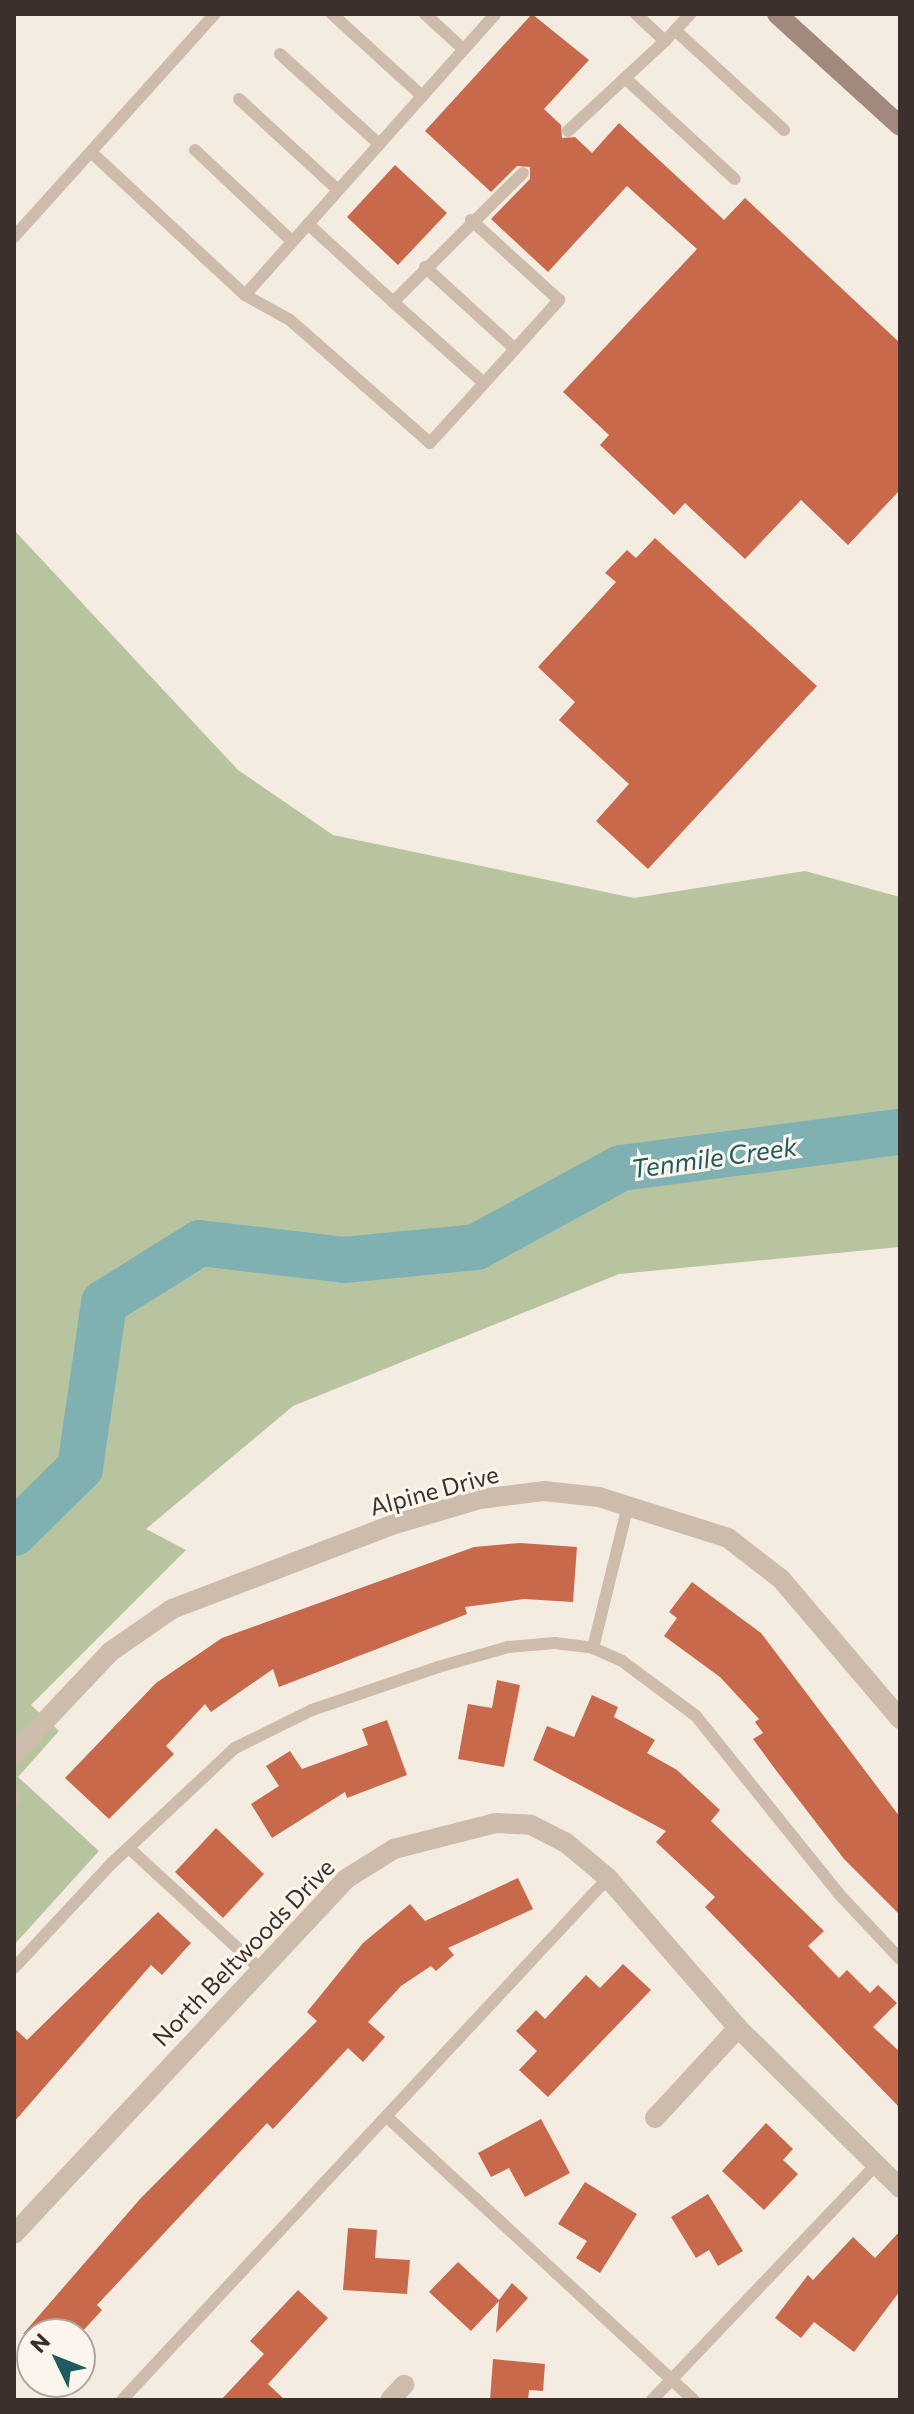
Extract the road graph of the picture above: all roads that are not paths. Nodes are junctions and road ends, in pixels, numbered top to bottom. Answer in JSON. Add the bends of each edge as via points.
{"nodes":[{"id":1,"x":215,"y":14,"type":"edge"},
{"id":2,"x":332,"y":14,"type":"edge"},
{"id":3,"x":425,"y":14,"type":"edge"},
{"id":4,"x":495,"y":14,"type":"edge"},
{"id":5,"x":636,"y":14,"type":"edge"},
{"id":6,"x":690,"y":14,"type":"edge"},
{"id":7,"x":777,"y":14,"type":"edge"},
{"id":8,"x":675,"y":30,"type":"junction"},
{"id":9,"x":665,"y":41,"type":"junction"},
{"id":10,"x":463,"y":49,"type":"junction"},
{"id":11,"x":280,"y":54,"type":"dead end"},
{"id":12,"x":625,"y":78,"type":"junction"},
{"id":13,"x":422,"y":96,"type":"junction"},
{"id":14,"x":239,"y":99,"type":"dead end"},
{"id":15,"x":900,"y":126,"type":"edge"},
{"id":16,"x":784,"y":130,"type":"dead end"},
{"id":17,"x":568,"y":131,"type":"dead end"},
{"id":18,"x":379,"y":144,"type":"junction"},
{"id":19,"x":195,"y":150,"type":"dead end"},
{"id":20,"x":91,"y":152,"type":"junction"},
{"id":21,"x":523,"y":173,"type":"dead end"},
{"id":22,"x":735,"y":179,"type":"dead end"},
{"id":23,"x":338,"y":190,"type":"junction"},
{"id":24,"x":471,"y":220,"type":"junction"},
{"id":25,"x":308,"y":224,"type":"junction"},
{"id":26,"x":14,"y":237,"type":"edge"},
{"id":27,"x":292,"y":241,"type":"junction"},
{"id":28,"x":425,"y":267,"type":"junction"},
{"id":29,"x":245,"y":295,"type":"junction"},
{"id":30,"x":393,"y":302,"type":"junction"},
{"id":31,"x":515,"y":349,"type":"junction"},
{"id":32,"x":484,"y":383,"type":"junction"},
{"id":33,"x":628,"y":1506,"type":"junction"},
{"id":34,"x":593,"y":1648,"type":"junction"},
{"id":35,"x":900,"y":1719,"type":"edge"},
{"id":36,"x":14,"y":1754,"type":"edge"},
{"id":37,"x":129,"y":1848,"type":"junction"},
{"id":38,"x":608,"y":1878,"type":"junction"},
{"id":39,"x":900,"y":1959,"type":"edge"},
{"id":40,"x":14,"y":1968,"type":"edge"},
{"id":41,"x":259,"y":1968,"type":"junction"},
{"id":42,"x":738,"y":2028,"type":"junction"},
{"id":43,"x":387,"y":2117,"type":"junction"},
{"id":44,"x":655,"y":2118,"type":"dead end"},
{"id":45,"x":875,"y":2166,"type":"junction"},
{"id":46,"x":900,"y":2188,"type":"edge"},
{"id":47,"x":14,"y":2234,"type":"edge"},
{"id":48,"x":671,"y":2379,"type":"junction"},
{"id":49,"x":122,"y":2400,"type":"edge"},
{"id":50,"x":652,"y":2400,"type":"edge"},
{"id":51,"x":694,"y":2400,"type":"edge"}],
"edges":[{"from":1,"to":20,"type":"lane"},
{"from":2,"to":13,"type":"lane"},
{"from":3,"to":10,"type":"lane"},
{"from":4,"to":10,"type":"lane"},
{"from":5,"to":9,"type":"lane"},
{"from":6,"to":8,"type":"lane"},
{"from":7,"to":15,"type":"main road"},
{"from":8,"to":9,"type":"lane"},
{"from":8,"to":16,"type":"lane"},
{"from":9,"to":12,"type":"lane"},
{"from":10,"to":13,"type":"lane"},
{"from":11,"to":18,"type":"lane"},
{"from":12,"to":17,"type":"lane"},
{"from":12,"to":22,"type":"lane"},
{"from":13,"to":18,"type":"lane"},
{"from":14,"to":23,"type":"lane"},
{"from":18,"to":23,"type":"lane"},
{"from":19,"to":27,"type":"lane"},
{"from":20,"to":26,"type":"lane"},
{"from":20,"to":29,"type":"lane"},
{"from":21,"to":24,"type":"lane"},
{"from":23,"to":25,"type":"lane"},
{"from":24,"to":28,"type":"lane"},
{"from":24,"to":31,"type":"lane","via":[[559,300]]},
{"from":25,"to":27,"type":"lane"},
{"from":25,"to":30,"type":"lane"},
{"from":27,"to":29,"type":"lane"},
{"from":28,"to":30,"type":"lane"},
{"from":28,"to":31,"type":"lane"},
{"from":29,"to":32,"type":"lane","via":[[290,320],[430,443]]},
{"from":30,"to":32,"type":"lane"},
{"from":31,"to":32,"type":"lane"},
{"from":33,"to":34,"type":"lane"},
{"from":33,"to":35,"type":"street","name":"Alpine Drive","via":[[728,1538],[781,1579]]},
{"from":33,"to":36,"type":"street","name":"Alpine Drive","via":[[544,1491],[480,1499],[248,1576],[172,1609],[110,1652]]},
{"from":34,"to":37,"type":"lane","via":[[508,1647],[269,1728],[235,1748]]},
{"from":34,"to":39,"type":"lane","via":[[622,1661],[696,1716],[839,1894]]},
{"from":37,"to":40,"type":"lane"},
{"from":37,"to":41,"type":"lane"},
{"from":38,"to":41,"type":"street","name":"North Beltwoods Drive","via":[[565,1842],[531,1825],[496,1823],[443,1833],[394,1849],[346,1879]]},
{"from":38,"to":42,"type":"street","name":"North Beltwoods Drive"},
{"from":38,"to":43,"type":"lane"},
{"from":41,"to":47,"type":"street","name":"North Beltwoods Drive"},
{"from":42,"to":44,"type":"street"},
{"from":42,"to":45,"type":"street","name":"North Beltwoods Drive"},
{"from":43,"to":48,"type":"lane"},
{"from":43,"to":49,"type":"lane"},
{"from":45,"to":46,"type":"street","name":"North Beltwoods Drive"},
{"from":45,"to":48,"type":"lane"},
{"from":48,"to":50,"type":"lane"},
{"from":48,"to":51,"type":"lane"}]}
